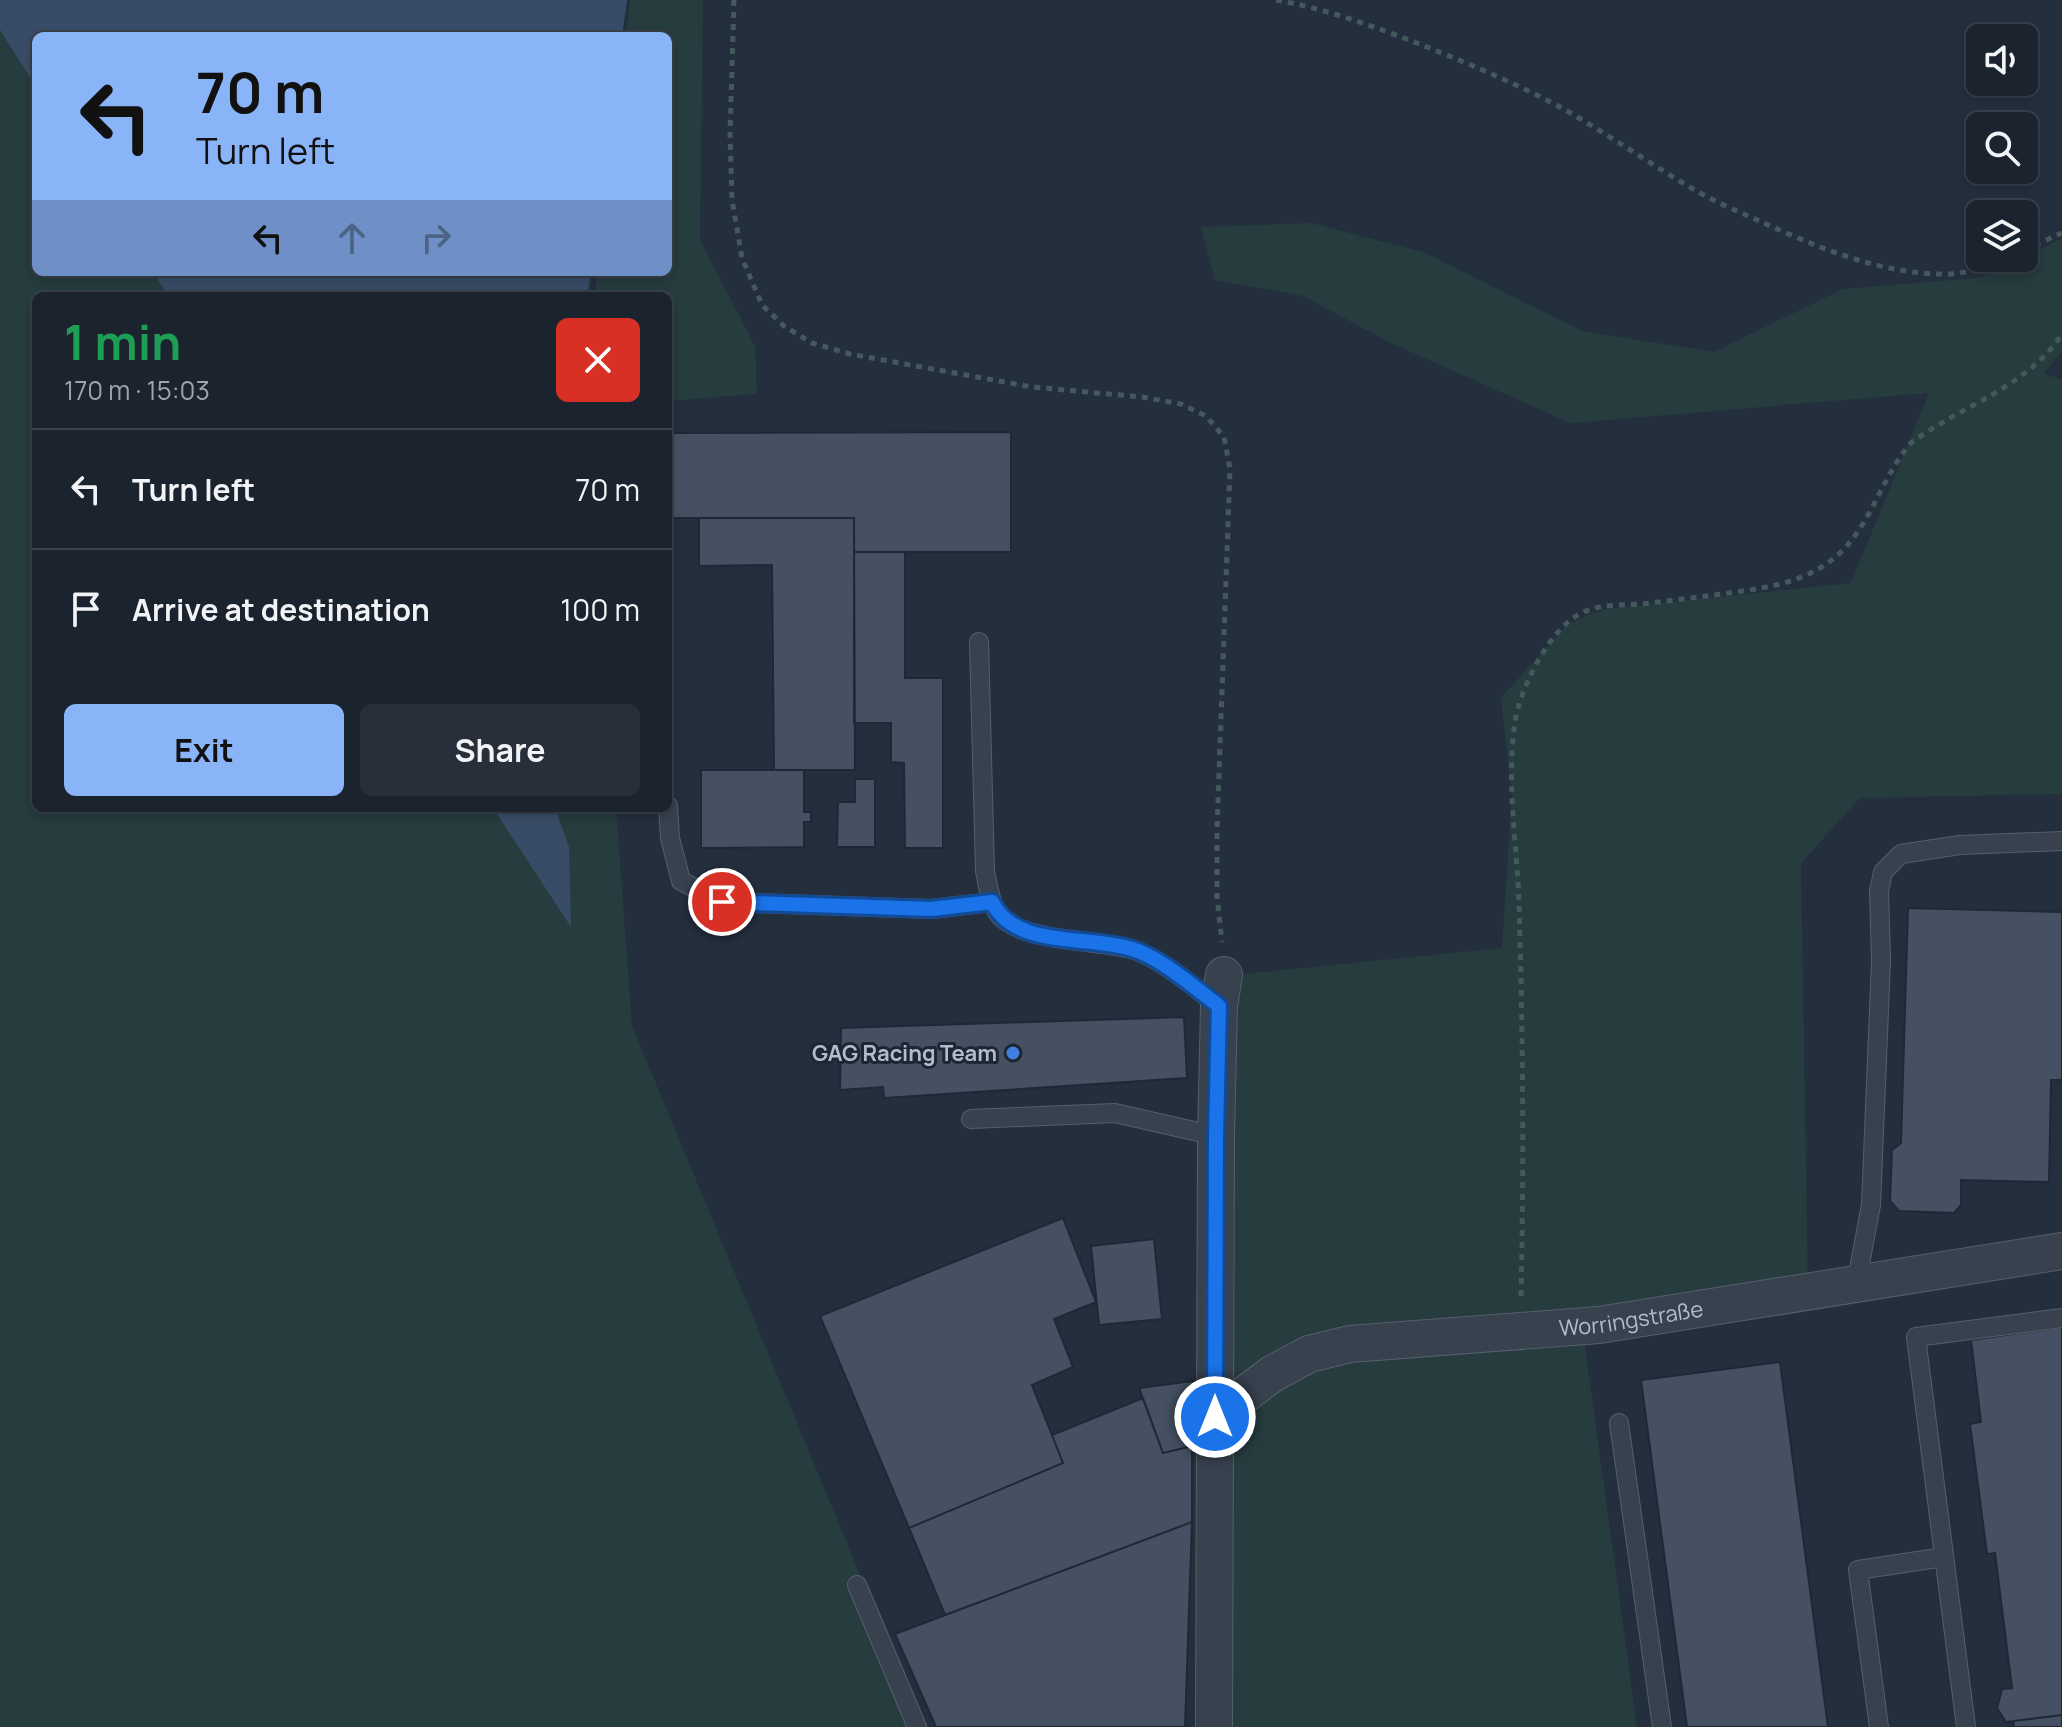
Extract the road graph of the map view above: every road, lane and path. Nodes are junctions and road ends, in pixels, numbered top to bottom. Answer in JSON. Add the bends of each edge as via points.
{"nodes":[{"id":1,"x":734,"y":0,"type":"edge"},
{"id":2,"x":1276,"y":0,"type":"edge"},
{"id":3,"x":2062,"y":233,"type":"edge"},
{"id":4,"x":2038,"y":244,"type":"edge"},
{"id":5,"x":1966,"y":272,"type":"edge"},
{"id":6,"x":2062,"y":334,"type":"edge"},
{"id":7,"x":979,"y":642,"type":"dead end"},
{"id":8,"x":668,"y":812,"type":"edge"},
{"id":9,"x":2062,"y":841,"type":"edge"},
{"id":10,"x":992,"y":902,"type":"junction"},
{"id":11,"x":1222,"y":990,"type":"junction"},
{"id":12,"x":971,"y":1119,"type":"dead end"},
{"id":13,"x":1216,"y":1136,"type":"junction"},
{"id":14,"x":2062,"y":1251,"type":"edge"},
{"id":15,"x":1856,"y":1285,"type":"junction"},
{"id":16,"x":2062,"y":1318,"type":"edge"},
{"id":17,"x":1520,"y":1331,"type":"junction"},
{"id":18,"x":1215,"y":1417,"type":"junction"},
{"id":19,"x":1619,"y":1423,"type":"dead end"},
{"id":20,"x":1944,"y":1557,"type":"junction"},
{"id":21,"x":857,"y":1585,"type":"dead end"},
{"id":22,"x":917,"y":1727,"type":"edge"},
{"id":23,"x":1214,"y":1727,"type":"edge"},
{"id":24,"x":1662,"y":1727,"type":"edge"},
{"id":25,"x":1879,"y":1727,"type":"edge"},
{"id":26,"x":1966,"y":1727,"type":"edge"}],
"edges":[{"from":1,"to":11,"type":"path","via":[[732,200],[742,258],[762,305],[784,326],[812,343],[850,354],[1032,387],[1181,404],[1206,416],[1224,437],[1230,469],[1217,830]]},
{"from":2,"to":5,"type":"path","via":[[1337,14],[1479,68],[1560,108],[1701,194],[1778,230],[1877,265],[1949,275]]},
{"from":3,"to":4,"type":"path"},
{"from":6,"to":17,"type":"path","via":[[2011,383],[1911,443],[1860,528],[1818,570],[1755,589],[1580,613],[1549,645],[1528,681],[1515,720],[1512,789],[1524,1172]]},
{"from":7,"to":10,"type":"lane","via":[[985,871]]},
{"from":8,"to":10,"type":"lane","via":[[681,881],[722,902],[931,909]]},
{"from":9,"to":15,"type":"lane","via":[[1960,845],[1901,854],[1883,872],[1871,1205]]},
{"from":10,"to":11,"type":"lane","via":[[998,915],[1014,927],[1133,949]]},
{"from":11,"to":13,"type":"street"},
{"from":12,"to":13,"type":"lane","via":[[1115,1113]]},
{"from":13,"to":18,"type":"street"},
{"from":14,"to":15,"type":"street","name":"Worringstraße"},
{"from":15,"to":17,"type":"street","name":"Worringstraße","via":[[1599,1325]]},
{"from":16,"to":20,"type":"lane","via":[[1916,1337]]},
{"from":17,"to":18,"type":"street","name":"Worringstraße","via":[[1350,1344],[1309,1354]]},
{"from":18,"to":23,"type":"street"},
{"from":19,"to":24,"type":"lane"},
{"from":20,"to":25,"type":"lane","via":[[1858,1570]]},
{"from":20,"to":26,"type":"lane"},
{"from":21,"to":22,"type":"lane"}]}
